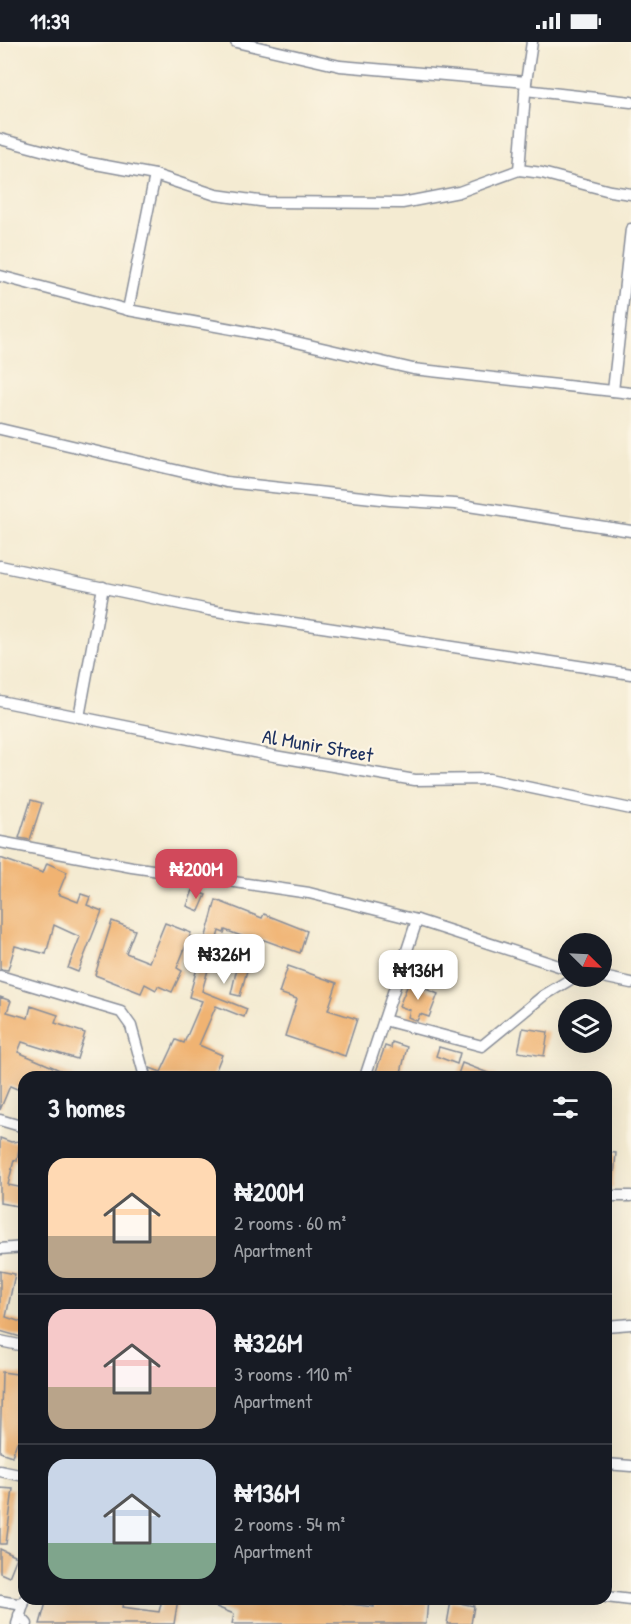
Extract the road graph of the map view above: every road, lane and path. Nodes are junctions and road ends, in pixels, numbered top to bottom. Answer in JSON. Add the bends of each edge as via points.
{"nodes":[{"id":1,"x":236,"y":42,"type":"edge"},
{"id":2,"x":532,"y":42,"type":"edge"},
{"id":3,"x":525,"y":86,"type":"junction"},
{"id":4,"x":631,"y":102,"type":"edge"},
{"id":5,"x":0,"y":139,"type":"edge"},
{"id":6,"x":519,"y":170,"type":"junction"},
{"id":7,"x":155,"y":176,"type":"junction"},
{"id":8,"x":631,"y":194,"type":"edge"},
{"id":9,"x":631,"y":229,"type":"edge"},
{"id":10,"x":0,"y":276,"type":"edge"},
{"id":11,"x":128,"y":310,"type":"junction"},
{"id":12,"x":614,"y":391,"type":"junction"},
{"id":13,"x":631,"y":393,"type":"edge"},
{"id":14,"x":0,"y":429,"type":"edge"},
{"id":15,"x":631,"y":531,"type":"edge"},
{"id":16,"x":0,"y":566,"type":"edge"},
{"id":17,"x":103,"y":587,"type":"junction"},
{"id":18,"x":631,"y":674,"type":"edge"},
{"id":19,"x":0,"y":701,"type":"edge"},
{"id":20,"x":79,"y":717,"type":"junction"},
{"id":21,"x":631,"y":809,"type":"edge"},
{"id":22,"x":0,"y":842,"type":"edge"},
{"id":23,"x":417,"y":920,"type":"junction"},
{"id":24,"x":558,"y":966,"type":"edge"},
{"id":25,"x":0,"y":976,"type":"edge"},
{"id":26,"x":612,"y":979,"type":"edge"},
{"id":27,"x":631,"y":983,"type":"edge"},
{"id":28,"x":558,"y":987,"type":"edge"},
{"id":29,"x":384,"y":1020,"type":"junction"},
{"id":30,"x":143,"y":1071,"type":"edge"},
{"id":31,"x":367,"y":1071,"type":"edge"},
{"id":32,"x":0,"y":1120,"type":"edge"},
{"id":33,"x":18,"y":1125,"type":"edge"},
{"id":34,"x":612,"y":1196,"type":"edge"},
{"id":35,"x":631,"y":1196,"type":"edge"},
{"id":36,"x":18,"y":1248,"type":"edge"},
{"id":37,"x":0,"y":1249,"type":"edge"},
{"id":38,"x":631,"y":1324,"type":"edge"},
{"id":39,"x":612,"y":1326,"type":"edge"},
{"id":40,"x":0,"y":1341,"type":"edge"},
{"id":41,"x":18,"y":1345,"type":"edge"},
{"id":42,"x":612,"y":1464,"type":"edge"},
{"id":43,"x":631,"y":1466,"type":"edge"},
{"id":44,"x":0,"y":1472,"type":"edge"},
{"id":45,"x":18,"y":1475,"type":"edge"},
{"id":46,"x":612,"y":1598,"type":"edge"},
{"id":47,"x":631,"y":1600,"type":"edge"},
{"id":48,"x":0,"y":1601,"type":"edge"},
{"id":49,"x":21,"y":1611,"type":"edge"},
{"id":50,"x":27,"y":1624,"type":"edge"}],
"edges":[{"from":1,"to":3,"type":"street","via":[[340,66]]},
{"from":2,"to":3,"type":"street"},
{"from":3,"to":4,"type":"street"},
{"from":3,"to":6,"type":"street"},
{"from":5,"to":7,"type":"street"},
{"from":6,"to":7,"type":"street","via":[[459,192],[402,203],[267,202],[216,195]]},
{"from":6,"to":8,"type":"street"},
{"from":7,"to":11,"type":"street"},
{"from":9,"to":12,"type":"street"},
{"from":10,"to":11,"type":"street"},
{"from":11,"to":12,"type":"street","via":[[270,336],[413,369]]},
{"from":12,"to":13,"type":"street"},
{"from":14,"to":15,"type":"street","via":[[225,482],[455,504]]},
{"from":16,"to":17,"type":"street"},
{"from":17,"to":18,"type":"street","via":[[209,610]]},
{"from":17,"to":20,"type":"street"},
{"from":19,"to":20,"type":"street","name":"Al Munir Street"},
{"from":20,"to":21,"type":"street","name":"Al Munir Street","via":[[415,780],[489,779]]},
{"from":22,"to":23,"type":"street","via":[[132,867],[309,893]]},
{"from":23,"to":24,"type":"street"},
{"from":23,"to":29,"type":"street"},
{"from":25,"to":30,"type":"street","via":[[121,1012],[131,1026]]},
{"from":26,"to":27,"type":"street"},
{"from":28,"to":29,"type":"street","via":[[482,1046]]},
{"from":29,"to":31,"type":"street"},
{"from":32,"to":33,"type":"street"},
{"from":34,"to":35,"type":"street"},
{"from":36,"to":37,"type":"street"},
{"from":38,"to":39,"type":"street"},
{"from":40,"to":41,"type":"street"},
{"from":42,"to":43,"type":"street"},
{"from":44,"to":45,"type":"street"},
{"from":46,"to":47,"type":"street"},
{"from":48,"to":49,"type":"street"},
{"from":49,"to":50,"type":"street"}]}
